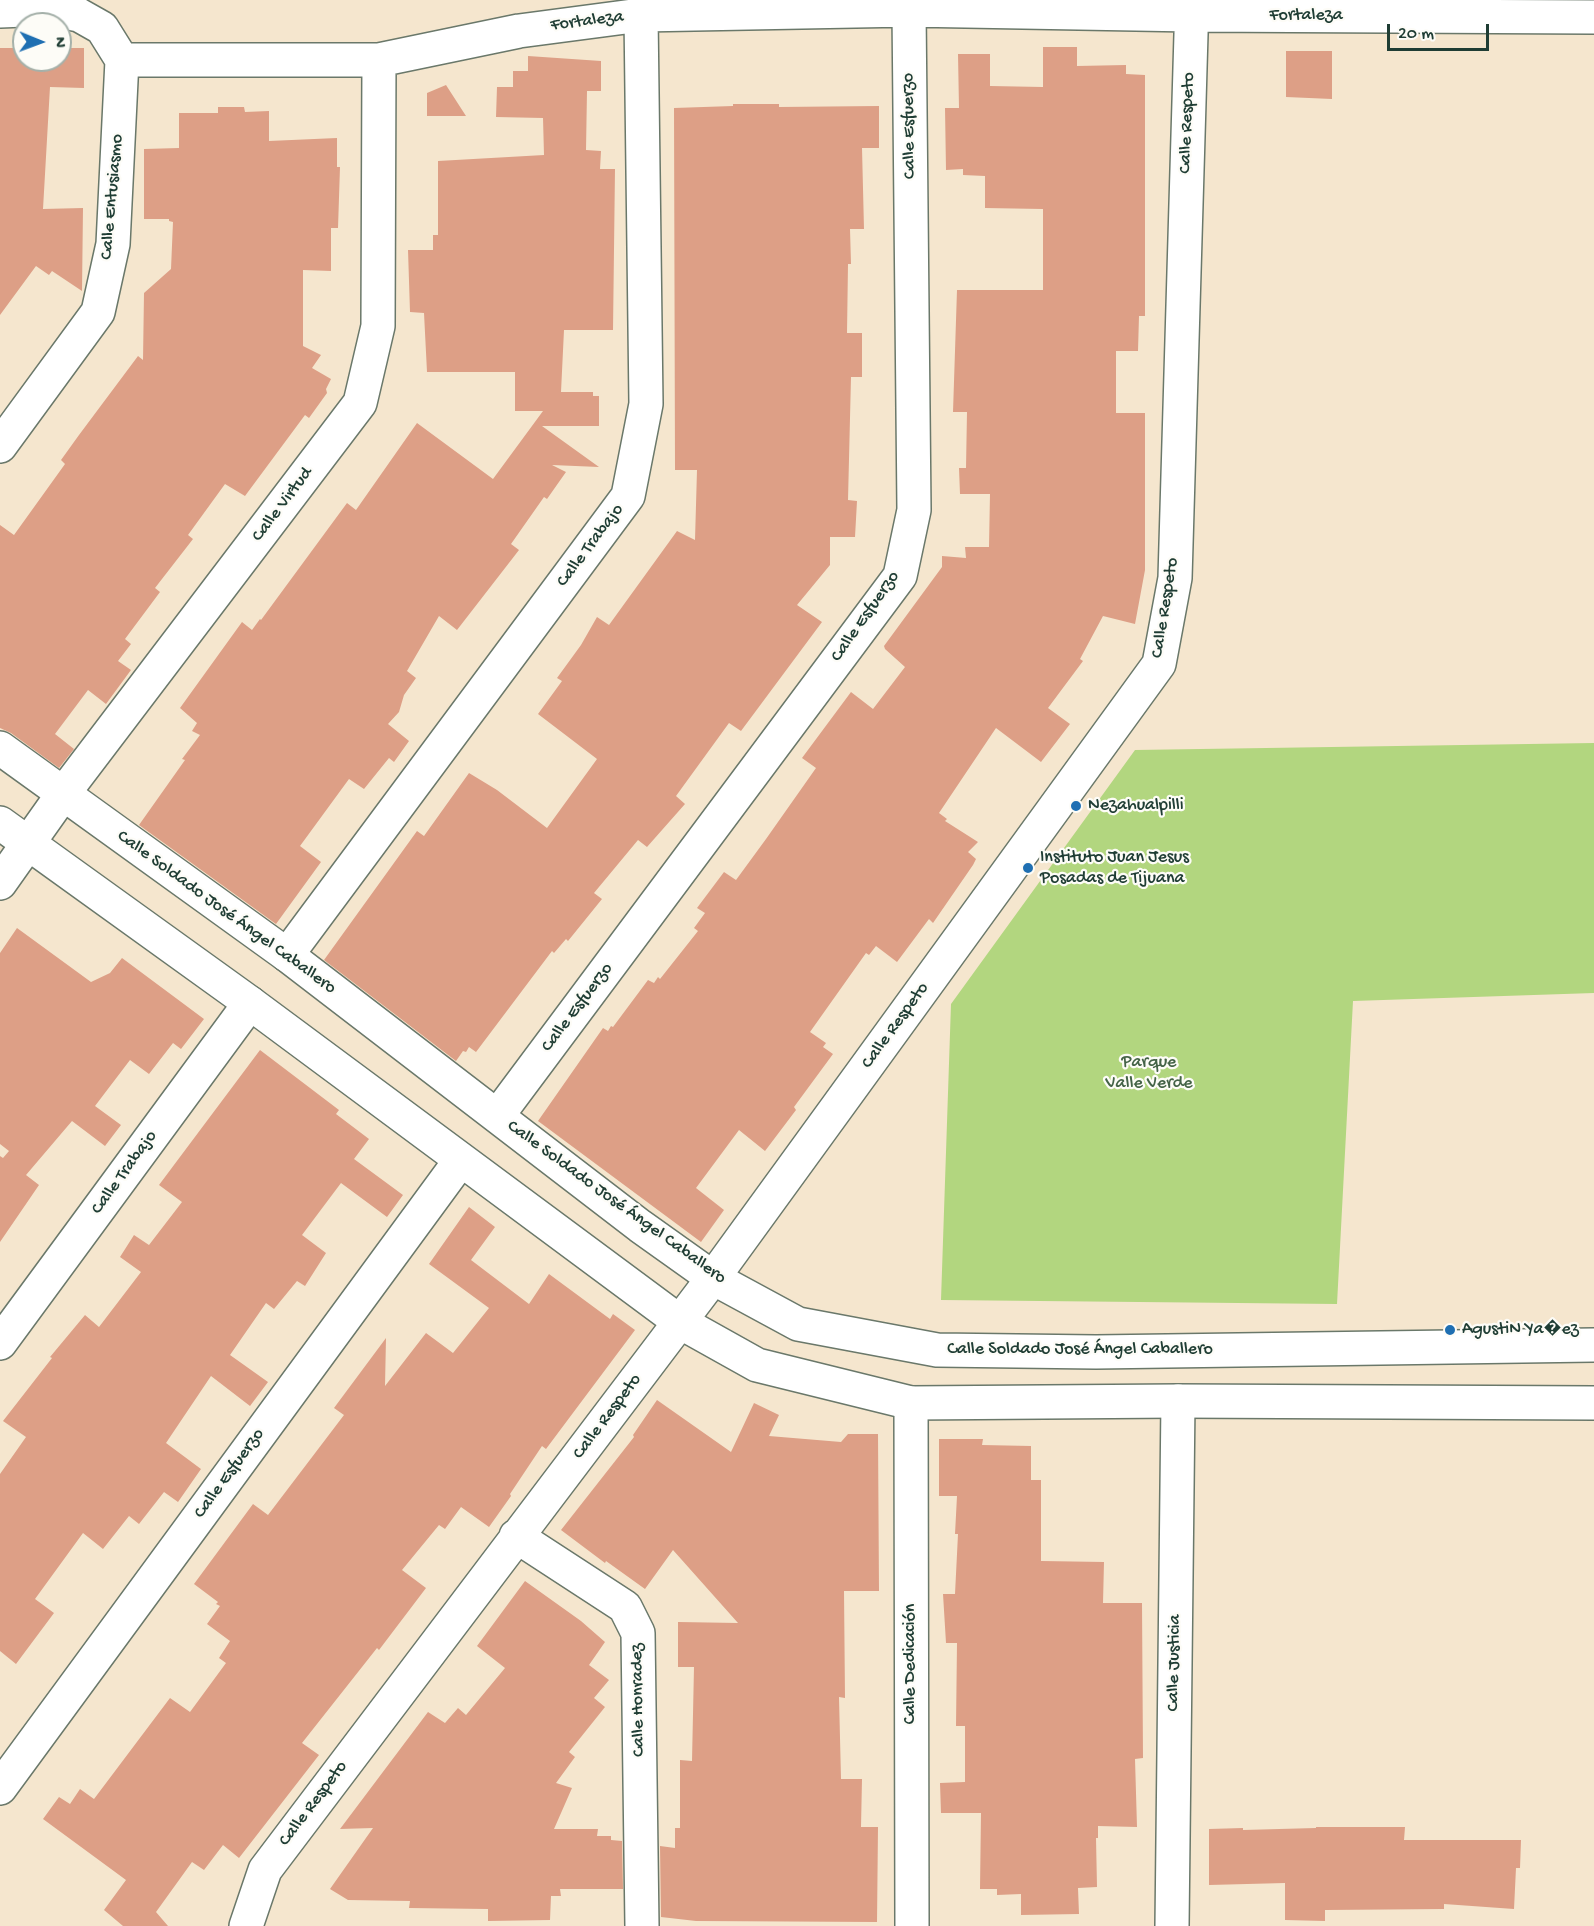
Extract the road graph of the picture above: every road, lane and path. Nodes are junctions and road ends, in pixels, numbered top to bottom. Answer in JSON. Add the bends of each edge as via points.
{"nodes":[{"id":1,"x":1192,"y":8,"type":"edge"},
{"id":2,"x":909,"y":10,"type":"junction"},
{"id":3,"x":0,"y":11,"type":"edge"},
{"id":4,"x":641,"y":15,"type":"junction"},
{"id":5,"x":1594,"y":17,"type":"edge"},
{"id":6,"x":122,"y":60,"type":"junction"},
{"id":7,"x":379,"y":60,"type":"junction"},
{"id":8,"x":0,"y":446,"type":"edge"},
{"id":9,"x":0,"y":748,"type":"edge"},
{"id":10,"x":63,"y":795,"type":"junction"},
{"id":11,"x":0,"y":823,"type":"edge"},
{"id":12,"x":28,"y":845,"type":"junction"},
{"id":13,"x":0,"y":884,"type":"edge"},
{"id":14,"x":287,"y":955,"type":"junction"},
{"id":15,"x":250,"y":1003,"type":"junction"},
{"id":16,"x":498,"y":1115,"type":"junction"},
{"id":17,"x":460,"y":1161,"type":"junction"},
{"id":18,"x":713,"y":1278,"type":"junction"},
{"id":19,"x":680,"y":1322,"type":"junction"},
{"id":20,"x":0,"y":1343,"type":"edge"},
{"id":21,"x":1594,"y":1345,"type":"edge"},
{"id":22,"x":1178,"y":1401,"type":"junction"},
{"id":23,"x":911,"y":1403,"type":"junction"},
{"id":24,"x":1594,"y":1403,"type":"edge"},
{"id":25,"x":516,"y":1536,"type":"junction"},
{"id":26,"x":0,"y":1788,"type":"edge"},
{"id":27,"x":246,"y":1926,"type":"edge"},
{"id":28,"x":642,"y":1926,"type":"edge"},
{"id":29,"x":912,"y":1926,"type":"edge"},
{"id":30,"x":1172,"y":1926,"type":"edge"}],
"edges":[{"from":1,"to":2,"type":"street","name":"Fortaleza"},
{"from":1,"to":5,"type":"street","name":"Fortaleza"},
{"from":1,"to":18,"type":"street","name":"Calle Respeto","via":[[1174,578],[1160,664]]},
{"from":2,"to":4,"type":"street","name":"Fortaleza"},
{"from":2,"to":16,"type":"street","name":"Calle Esfuerzo","via":[[914,510],[900,576]]},
{"from":3,"to":6,"type":"street","via":[[49,9],[79,15],[102,28]]},
{"from":4,"to":7,"type":"street","name":"Fortaleza","via":[[519,30]]},
{"from":4,"to":14,"type":"street","name":"Calle Trabajo","via":[[646,404],[628,496]]},
{"from":6,"to":7,"type":"street","name":"Fortaleza"},
{"from":6,"to":8,"type":"street","name":"Calle Entusiasmo","via":[[113,244],[98,312]]},
{"from":7,"to":10,"type":"street","name":"Calle Virtud","via":[[378,326],[360,403]]},
{"from":9,"to":10,"type":"street","name":"Calle Soldado José Ángel Caballero"},
{"from":10,"to":12,"type":"street","name":"Calle Virtud"},
{"from":10,"to":14,"type":"street","name":"Calle Soldado José Ángel Caballero"},
{"from":11,"to":12,"type":"street"},
{"from":12,"to":13,"type":"street","name":"Calle Virtud"},
{"from":12,"to":15,"type":"street"},
{"from":14,"to":16,"type":"street","name":"Calle Soldado José Ángel Caballero"},
{"from":15,"to":17,"type":"street"},
{"from":15,"to":20,"type":"street","name":"Calle Trabajo"},
{"from":16,"to":18,"type":"street","name":"Calle Soldado José Ángel Caballero"},
{"from":17,"to":19,"type":"street"},
{"from":17,"to":26,"type":"street","name":"Calle Esfuerzo"},
{"from":18,"to":19,"type":"street","name":"Calle Respeto"},
{"from":18,"to":21,"type":"street","name":"Calle Soldado José Ángel Caballero","via":[[798,1324],[937,1350],[1096,1352]]},
{"from":19,"to":23,"type":"street","via":[[757,1365]]},
{"from":19,"to":25,"type":"street","name":"Calle Respeto"},
{"from":22,"to":23,"type":"street"},
{"from":22,"to":24,"type":"street"},
{"from":22,"to":30,"type":"street","name":"Calle Justicia"},
{"from":23,"to":29,"type":"street","name":"Calle Dedicación"},
{"from":25,"to":27,"type":"street","name":"Calle Respeto","via":[[265,1870]]},
{"from":25,"to":28,"type":"street","name":"Calle Honradez","via":[[625,1607],[638,1633]]}]}
